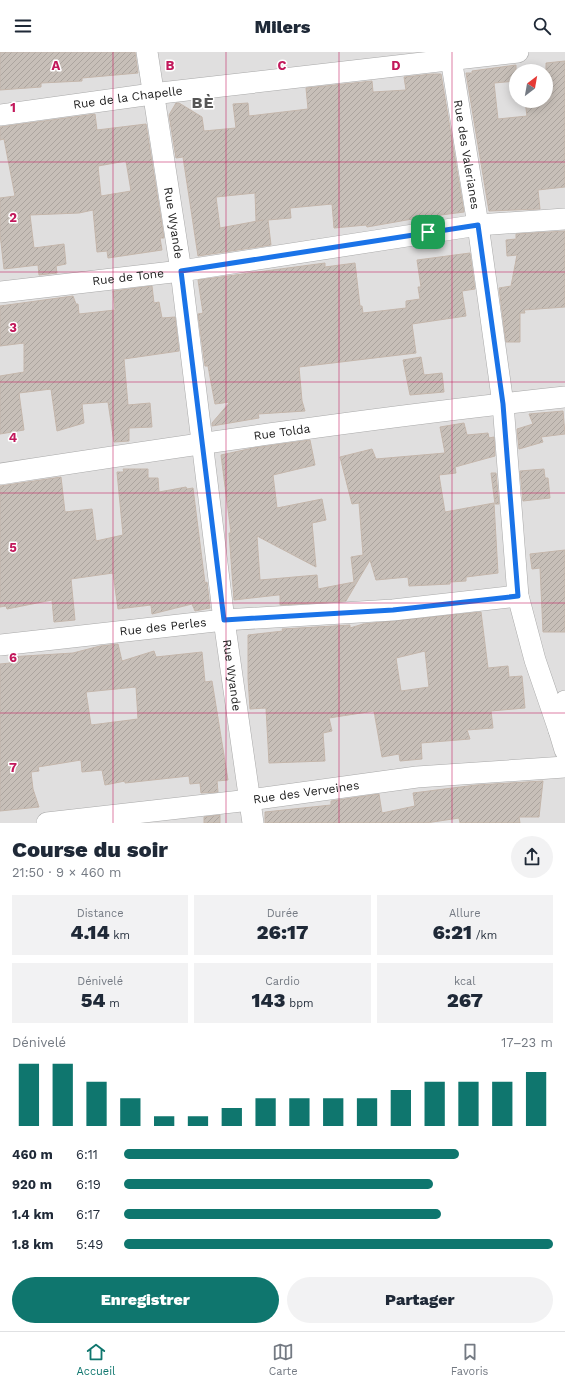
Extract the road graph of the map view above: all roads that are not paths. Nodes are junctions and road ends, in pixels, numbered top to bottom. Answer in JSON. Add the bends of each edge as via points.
{"nodes":[{"id":1,"x":147,"y":52,"type":"edge"},
{"id":2,"x":518,"y":52,"type":"edge"},
{"id":3,"x":450,"y":56,"type":"edge"},
{"id":4,"x":152,"y":94,"type":"junction"},
{"id":5,"x":0,"y":115,"type":"edge"},
{"id":6,"x":565,"y":218,"type":"edge"},
{"id":7,"x":478,"y":225,"type":"junction"},
{"id":8,"x":181,"y":271,"type":"junction"},
{"id":9,"x":0,"y":292,"type":"edge"},
{"id":10,"x":565,"y":398,"type":"edge"},
{"id":11,"x":503,"y":404,"type":"junction"},
{"id":12,"x":201,"y":443,"type":"junction"},
{"id":13,"x":0,"y":474,"type":"edge"},
{"id":14,"x":518,"y":596,"type":"junction"},
{"id":15,"x":224,"y":620,"type":"junction"},
{"id":16,"x":0,"y":645,"type":"edge"},
{"id":17,"x":565,"y":701,"type":"edge"},
{"id":18,"x":559,"y":730,"type":"junction"},
{"id":19,"x":565,"y":750,"type":"edge"},
{"id":20,"x":565,"y":767,"type":"edge"},
{"id":21,"x":250,"y":800,"type":"junction"},
{"id":22,"x":47,"y":823,"type":"edge"},
{"id":23,"x":253,"y":823,"type":"edge"}],
"edges":[{"from":1,"to":4,"type":"street","name":"Rue Wyande"},
{"from":2,"to":3,"type":"street","name":"Rue de la Chapelle"},
{"from":3,"to":4,"type":"street","name":"Rue de la Chapelle"},
{"from":3,"to":7,"type":"street","name":"Rue des Valerianes"},
{"from":4,"to":5,"type":"street","name":"Rue de la Chapelle"},
{"from":4,"to":8,"type":"street","name":"Rue Wyande"},
{"from":6,"to":7,"type":"street","name":"Rue de Tone"},
{"from":7,"to":8,"type":"street","name":"Rue de Tone"},
{"from":7,"to":11,"type":"street","name":"Rue des Valerianes"},
{"from":8,"to":9,"type":"street","name":"Rue de Tone"},
{"from":8,"to":12,"type":"street","name":"Rue Wyande"},
{"from":10,"to":11,"type":"street","name":"Rue Tolda"},
{"from":11,"to":12,"type":"street","name":"Rue Tolda"},
{"from":11,"to":14,"type":"street","name":"Rue des Valerianes"},
{"from":12,"to":13,"type":"street","name":"Rue Tolda"},
{"from":12,"to":15,"type":"street","name":"Rue Wyande"},
{"from":14,"to":15,"type":"street","name":"Rue des Perles","via":[[393,610]]},
{"from":14,"to":18,"type":"street","name":"Rue des Valerianes","via":[[535,660]]},
{"from":15,"to":16,"type":"street","name":"Rue des Perles"},
{"from":15,"to":21,"type":"street","name":"Rue Wyande"},
{"from":17,"to":18,"type":"street"},
{"from":18,"to":19,"type":"street","name":"Rue des Valerianes"},
{"from":20,"to":21,"type":"street","name":"Rue des Verveines","via":[[417,777]]},
{"from":21,"to":22,"type":"street","name":"Rue des Verveines"},
{"from":21,"to":23,"type":"street","name":"Rue Wyande"}]}
